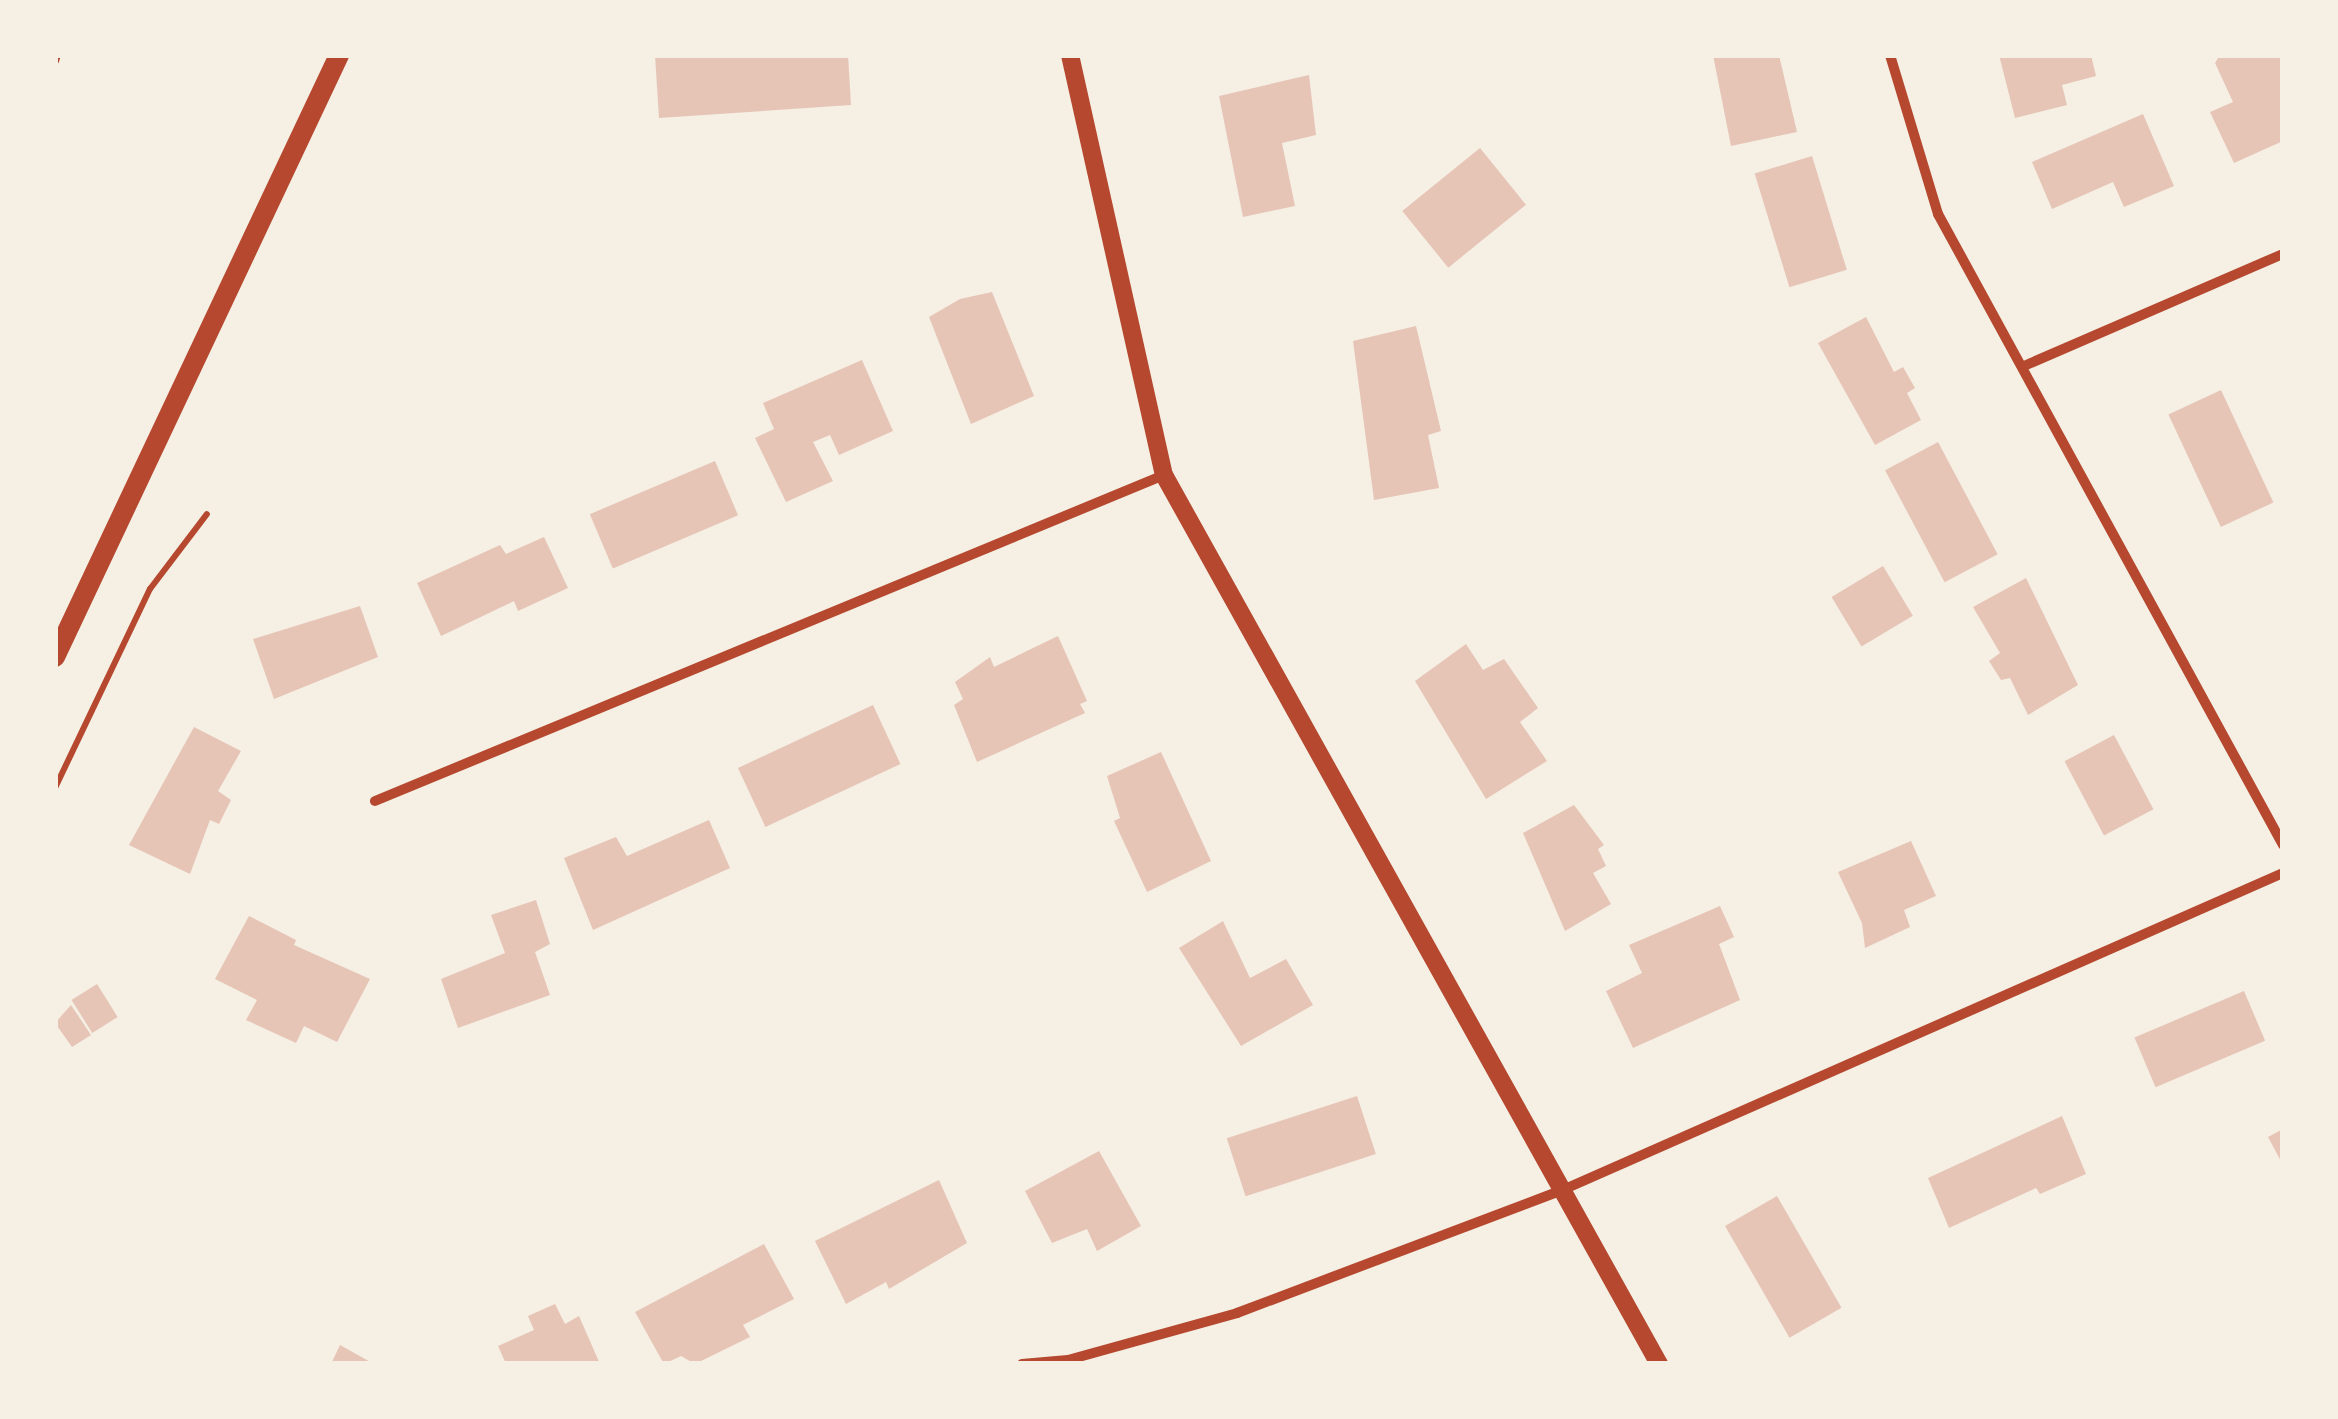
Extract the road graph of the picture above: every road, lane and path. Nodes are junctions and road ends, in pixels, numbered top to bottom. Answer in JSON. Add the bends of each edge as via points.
{"nodes":[{"id":1,"x":339,"y":55,"type":"edge"},
{"id":2,"x":1070,"y":55,"type":"edge"},
{"id":3,"x":1890,"y":55,"type":"edge"},
{"id":4,"x":2283,"y":254,"type":"edge"},
{"id":5,"x":2024,"y":366,"type":"junction"},
{"id":6,"x":1164,"y":475,"type":"junction"},
{"id":7,"x":207,"y":514,"type":"dead end"},
{"id":8,"x":55,"y":657,"type":"edge"},
{"id":9,"x":55,"y":788,"type":"edge"},
{"id":10,"x":375,"y":801,"type":"dead end"},
{"id":11,"x":2283,"y":845,"type":"edge"},
{"id":12,"x":2283,"y":873,"type":"edge"},
{"id":13,"x":1558,"y":1192,"type":"junction"},
{"id":14,"x":1022,"y":1364,"type":"edge"},
{"id":15,"x":1659,"y":1364,"type":"edge"}],
"edges":[{"from":1,"to":8,"type":"main road"},
{"from":2,"to":6,"type":"street"},
{"from":3,"to":5,"type":"street","via":[[1938,214]]},
{"from":4,"to":5,"type":"street"},
{"from":5,"to":11,"type":"street"},
{"from":6,"to":10,"type":"street"},
{"from":6,"to":13,"type":"street"},
{"from":7,"to":9,"type":"path","via":[[150,589]]},
{"from":12,"to":13,"type":"street"},
{"from":13,"to":14,"type":"street","via":[[1236,1313],[1068,1360]]},
{"from":13,"to":15,"type":"street"}]}
